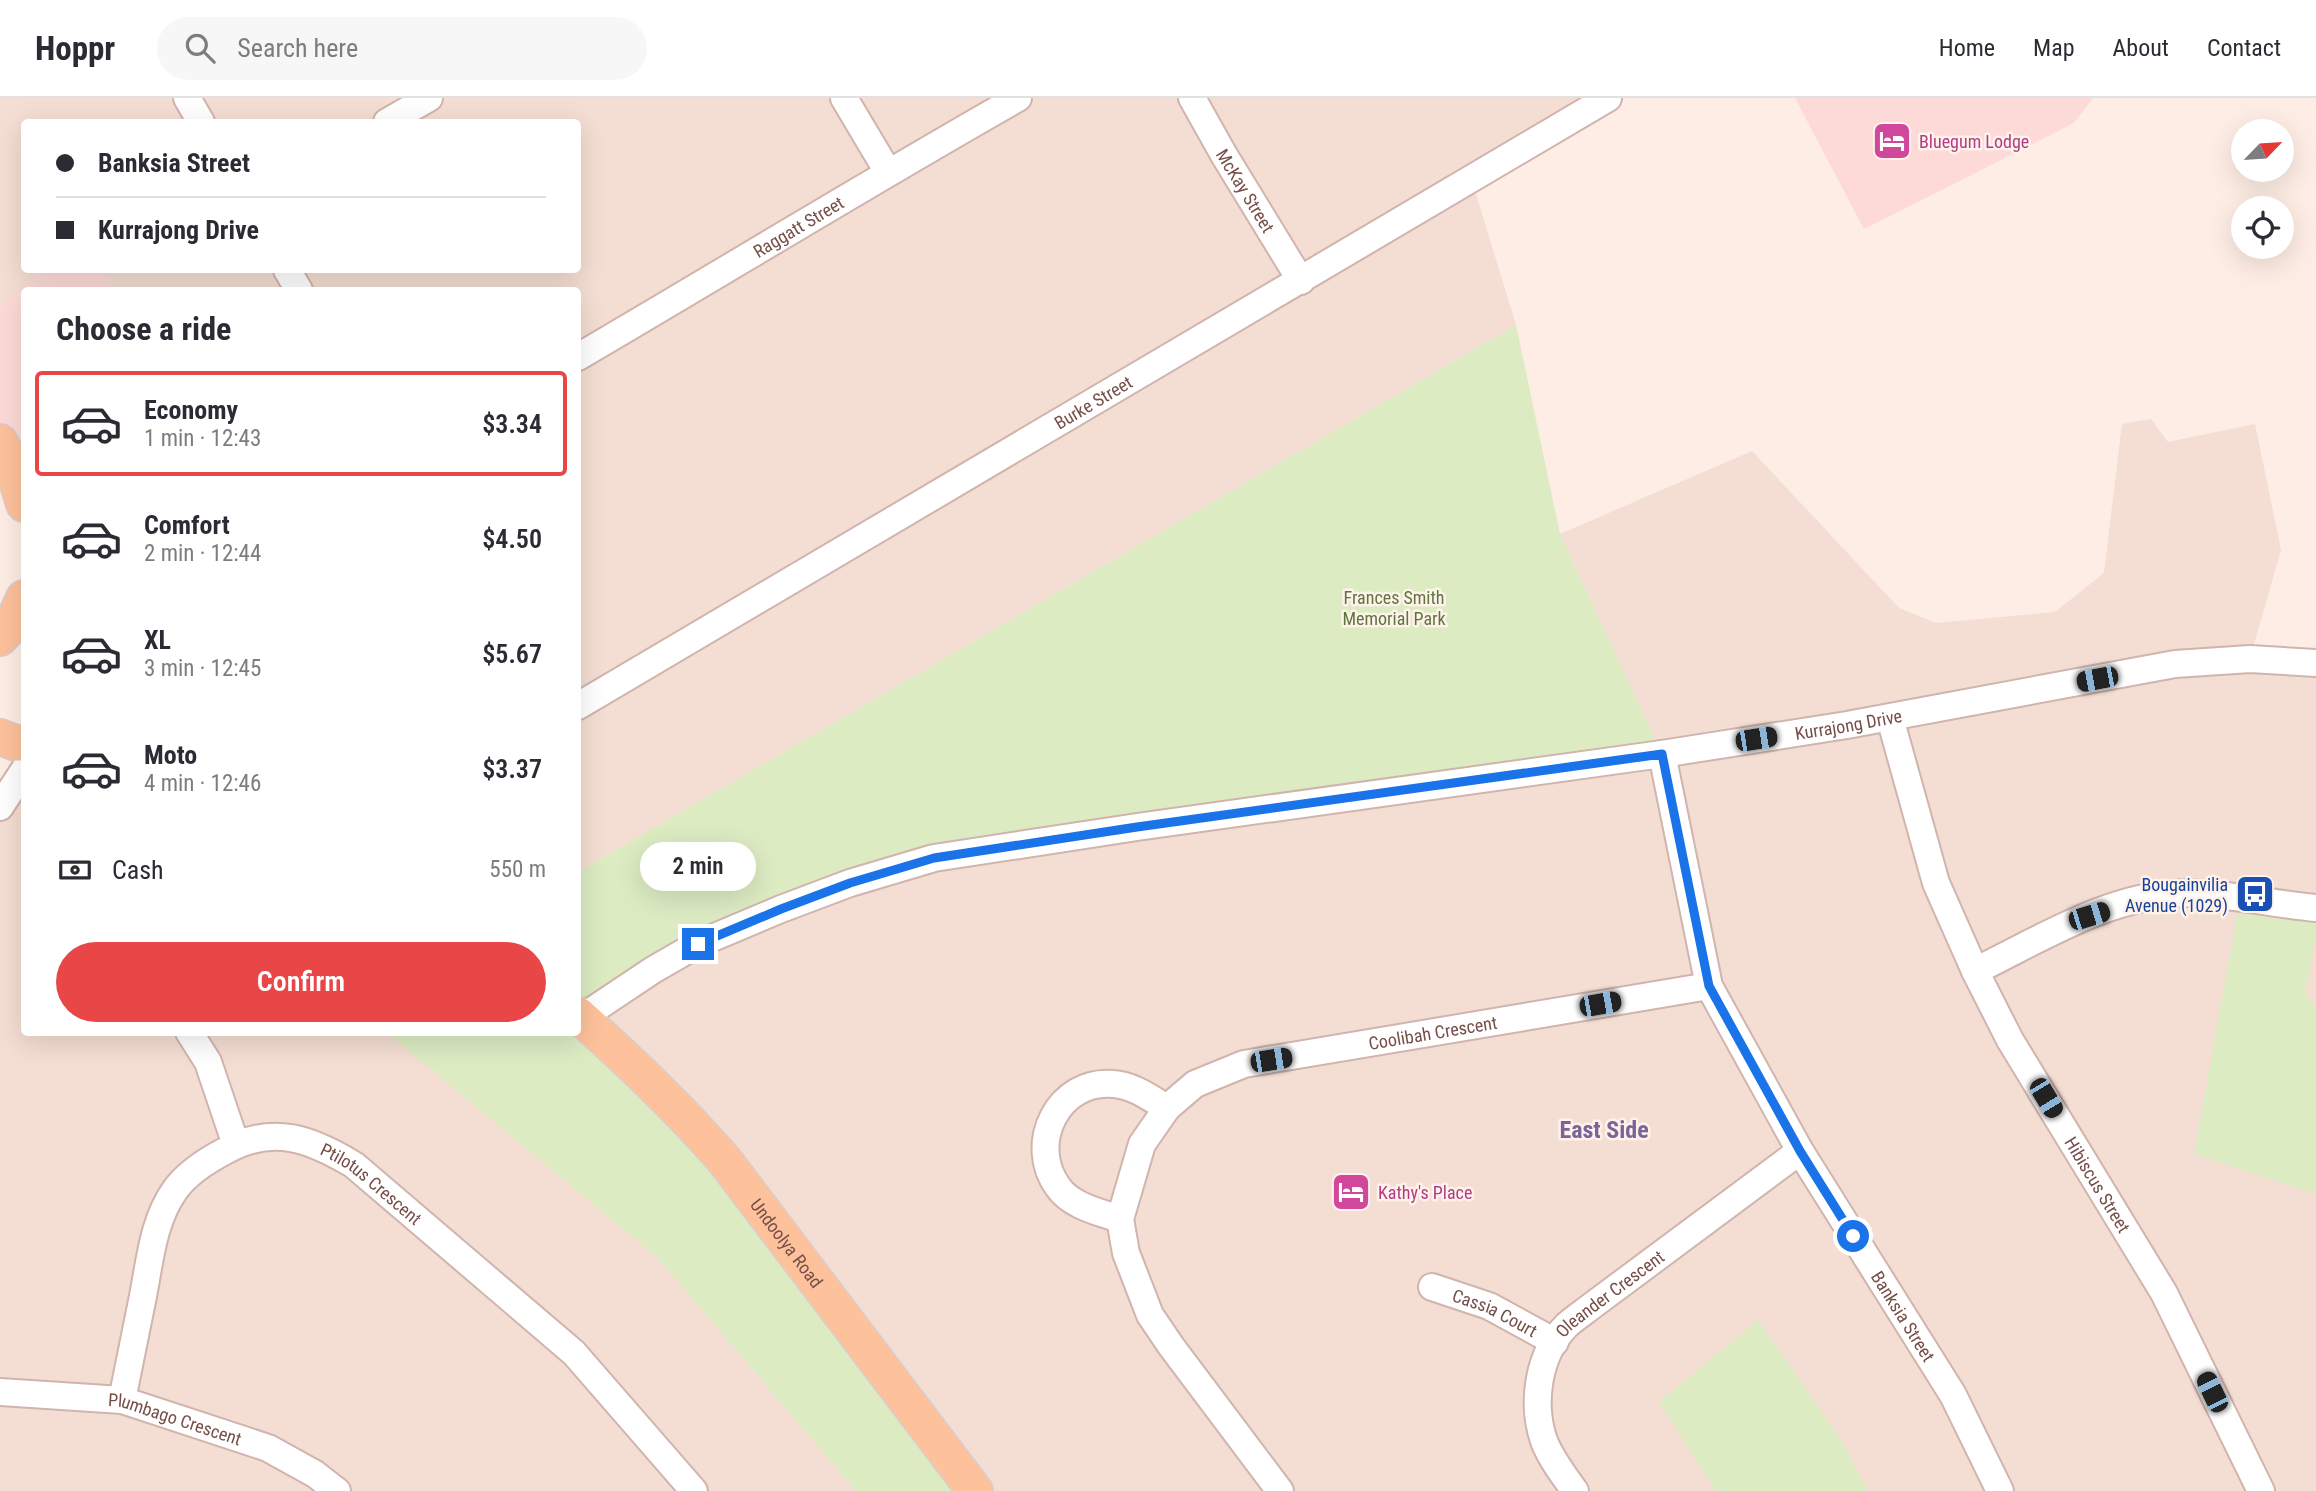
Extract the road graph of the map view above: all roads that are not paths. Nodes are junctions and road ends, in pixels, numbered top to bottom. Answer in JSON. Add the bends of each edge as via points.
{"nodes":[{"id":1,"x":187,"y":98,"type":"edge"},
{"id":2,"x":429,"y":98,"type":"edge"},
{"id":3,"x":844,"y":98,"type":"edge"},
{"id":4,"x":1018,"y":98,"type":"edge"},
{"id":5,"x":1192,"y":98,"type":"edge"},
{"id":6,"x":1608,"y":98,"type":"edge"},
{"id":7,"x":199,"y":119,"type":"edge"},
{"id":8,"x":392,"y":119,"type":"edge"},
{"id":9,"x":888,"y":172,"type":"junction"},
{"id":10,"x":1301,"y":281,"type":"junction"},
{"id":11,"x":581,"y":355,"type":"edge"},
{"id":12,"x":0,"y":441,"type":"edge"},
{"id":13,"x":21,"y":468,"type":"edge"},
{"id":14,"x":21,"y":494,"type":"edge"},
{"id":15,"x":21,"y":604,"type":"edge"},
{"id":16,"x":21,"y":636,"type":"edge"},
{"id":17,"x":0,"y":640,"type":"edge"},
{"id":18,"x":2316,"y":663,"type":"edge"},
{"id":19,"x":581,"y":704,"type":"edge"},
{"id":20,"x":1890,"y":718,"type":"junction"},
{"id":21,"x":0,"y":737,"type":"edge"},
{"id":22,"x":21,"y":742,"type":"edge"},
{"id":23,"x":1662,"y":754,"type":"junction"},
{"id":24,"x":21,"y":775,"type":"edge"},
{"id":25,"x":0,"y":807,"type":"edge"},
{"id":26,"x":2316,"y":908,"type":"edge"},
{"id":27,"x":1975,"y":971,"type":"junction"},
{"id":28,"x":1709,"y":986,"type":"junction"},
{"id":29,"x":581,"y":1015,"type":"edge"},
{"id":30,"x":581,"y":1018,"type":"edge"},
{"id":31,"x":192,"y":1036,"type":"edge"},
{"id":32,"x":1167,"y":1108,"type":"junction"},
{"id":33,"x":236,"y":1145,"type":"junction"},
{"id":34,"x":1800,"y":1151,"type":"junction"},
{"id":35,"x":1120,"y":1219,"type":"junction"},
{"id":36,"x":1432,"y":1286,"type":"dead end"},
{"id":37,"x":1555,"y":1342,"type":"junction"},
{"id":38,"x":0,"y":1392,"type":"edge"},
{"id":39,"x":122,"y":1400,"type":"junction"},
{"id":40,"x":337,"y":1491,"type":"edge"},
{"id":41,"x":694,"y":1491,"type":"edge"},
{"id":42,"x":975,"y":1491,"type":"edge"},
{"id":43,"x":1280,"y":1491,"type":"edge"},
{"id":44,"x":1576,"y":1491,"type":"edge"},
{"id":45,"x":2000,"y":1491,"type":"edge"},
{"id":46,"x":2261,"y":1491,"type":"edge"}],
"edges":[{"from":1,"to":7,"type":"street"},
{"from":2,"to":8,"type":"street"},
{"from":3,"to":9,"type":"street"},
{"from":4,"to":9,"type":"street","name":"Raggatt Street"},
{"from":5,"to":10,"type":"street","name":"McKay Street"},
{"from":6,"to":10,"type":"street","name":"Burke Street"},
{"from":9,"to":11,"type":"street","name":"Raggatt Street"},
{"from":10,"to":19,"type":"street","name":"Burke Street"},
{"from":12,"to":13,"type":"main road"},
{"from":12,"to":14,"type":"main road"},
{"from":15,"to":17,"type":"main road"},
{"from":16,"to":17,"type":"main road"},
{"from":18,"to":20,"type":"street","name":"Kurrajong Drive","via":[[2250,659],[2175,664]]},
{"from":20,"to":23,"type":"street","name":"Kurrajong Drive"},
{"from":20,"to":27,"type":"street","name":"Hibiscus Street","via":[[1936,883]]},
{"from":21,"to":22,"type":"main road"},
{"from":23,"to":28,"type":"street","name":"Banksia Street"},
{"from":23,"to":29,"type":"street","name":"Kurrajong Drive","via":[[934,858],[838,887],[698,944]]},
{"from":24,"to":25,"type":"street"},
{"from":26,"to":27,"type":"street","via":[[2188,893],[2148,898],[2089,916]]},
{"from":27,"to":46,"type":"street","name":"Hibiscus Street","via":[[2010,1040],[2164,1293]]},
{"from":28,"to":32,"type":"street","name":"Coolibah Crescent","via":[[1244,1064],[1195,1084]]},
{"from":28,"to":34,"type":"street","name":"Banksia Street"},
{"from":30,"to":42,"type":"main road","name":"Undoolya Road","via":[[642,1072],[725,1161]]},
{"from":31,"to":33,"type":"street","via":[[208,1062]]},
{"from":32,"to":35,"type":"street","name":"Coolibah Crescent","via":[[1142,1144]]},
{"from":32,"to":35,"type":"street","via":[[1134,1088],[1111,1083],[1089,1087],[1055,1111],[1043,1152],[1059,1189],[1082,1206]]},
{"from":33,"to":39,"type":"street","name":"Ptilotus Crescent","via":[[192,1172],[165,1207],[155,1231]]},
{"from":33,"to":41,"type":"street","name":"Ptilotus Crescent","via":[[256,1139],[298,1139],[315,1143],[354,1165],[574,1353]]},
{"from":34,"to":37,"type":"street","name":"Oleander Crescent","via":[[1593,1305]]},
{"from":34,"to":45,"type":"street","name":"Banksia Street","via":[[1953,1395]]},
{"from":35,"to":43,"type":"street","name":"Coolibah Crescent","via":[[1126,1253],[1150,1315]]},
{"from":36,"to":37,"type":"street","name":"Cassia Court","via":[[1489,1306]]},
{"from":37,"to":44,"type":"street","name":"Oleander Crescent","via":[[1539,1378],[1540,1424],[1559,1469]]},
{"from":38,"to":39,"type":"street","name":"Plumbago Crescent"},
{"from":39,"to":40,"type":"street","name":"Plumbago Crescent","via":[[268,1448]]}]}
